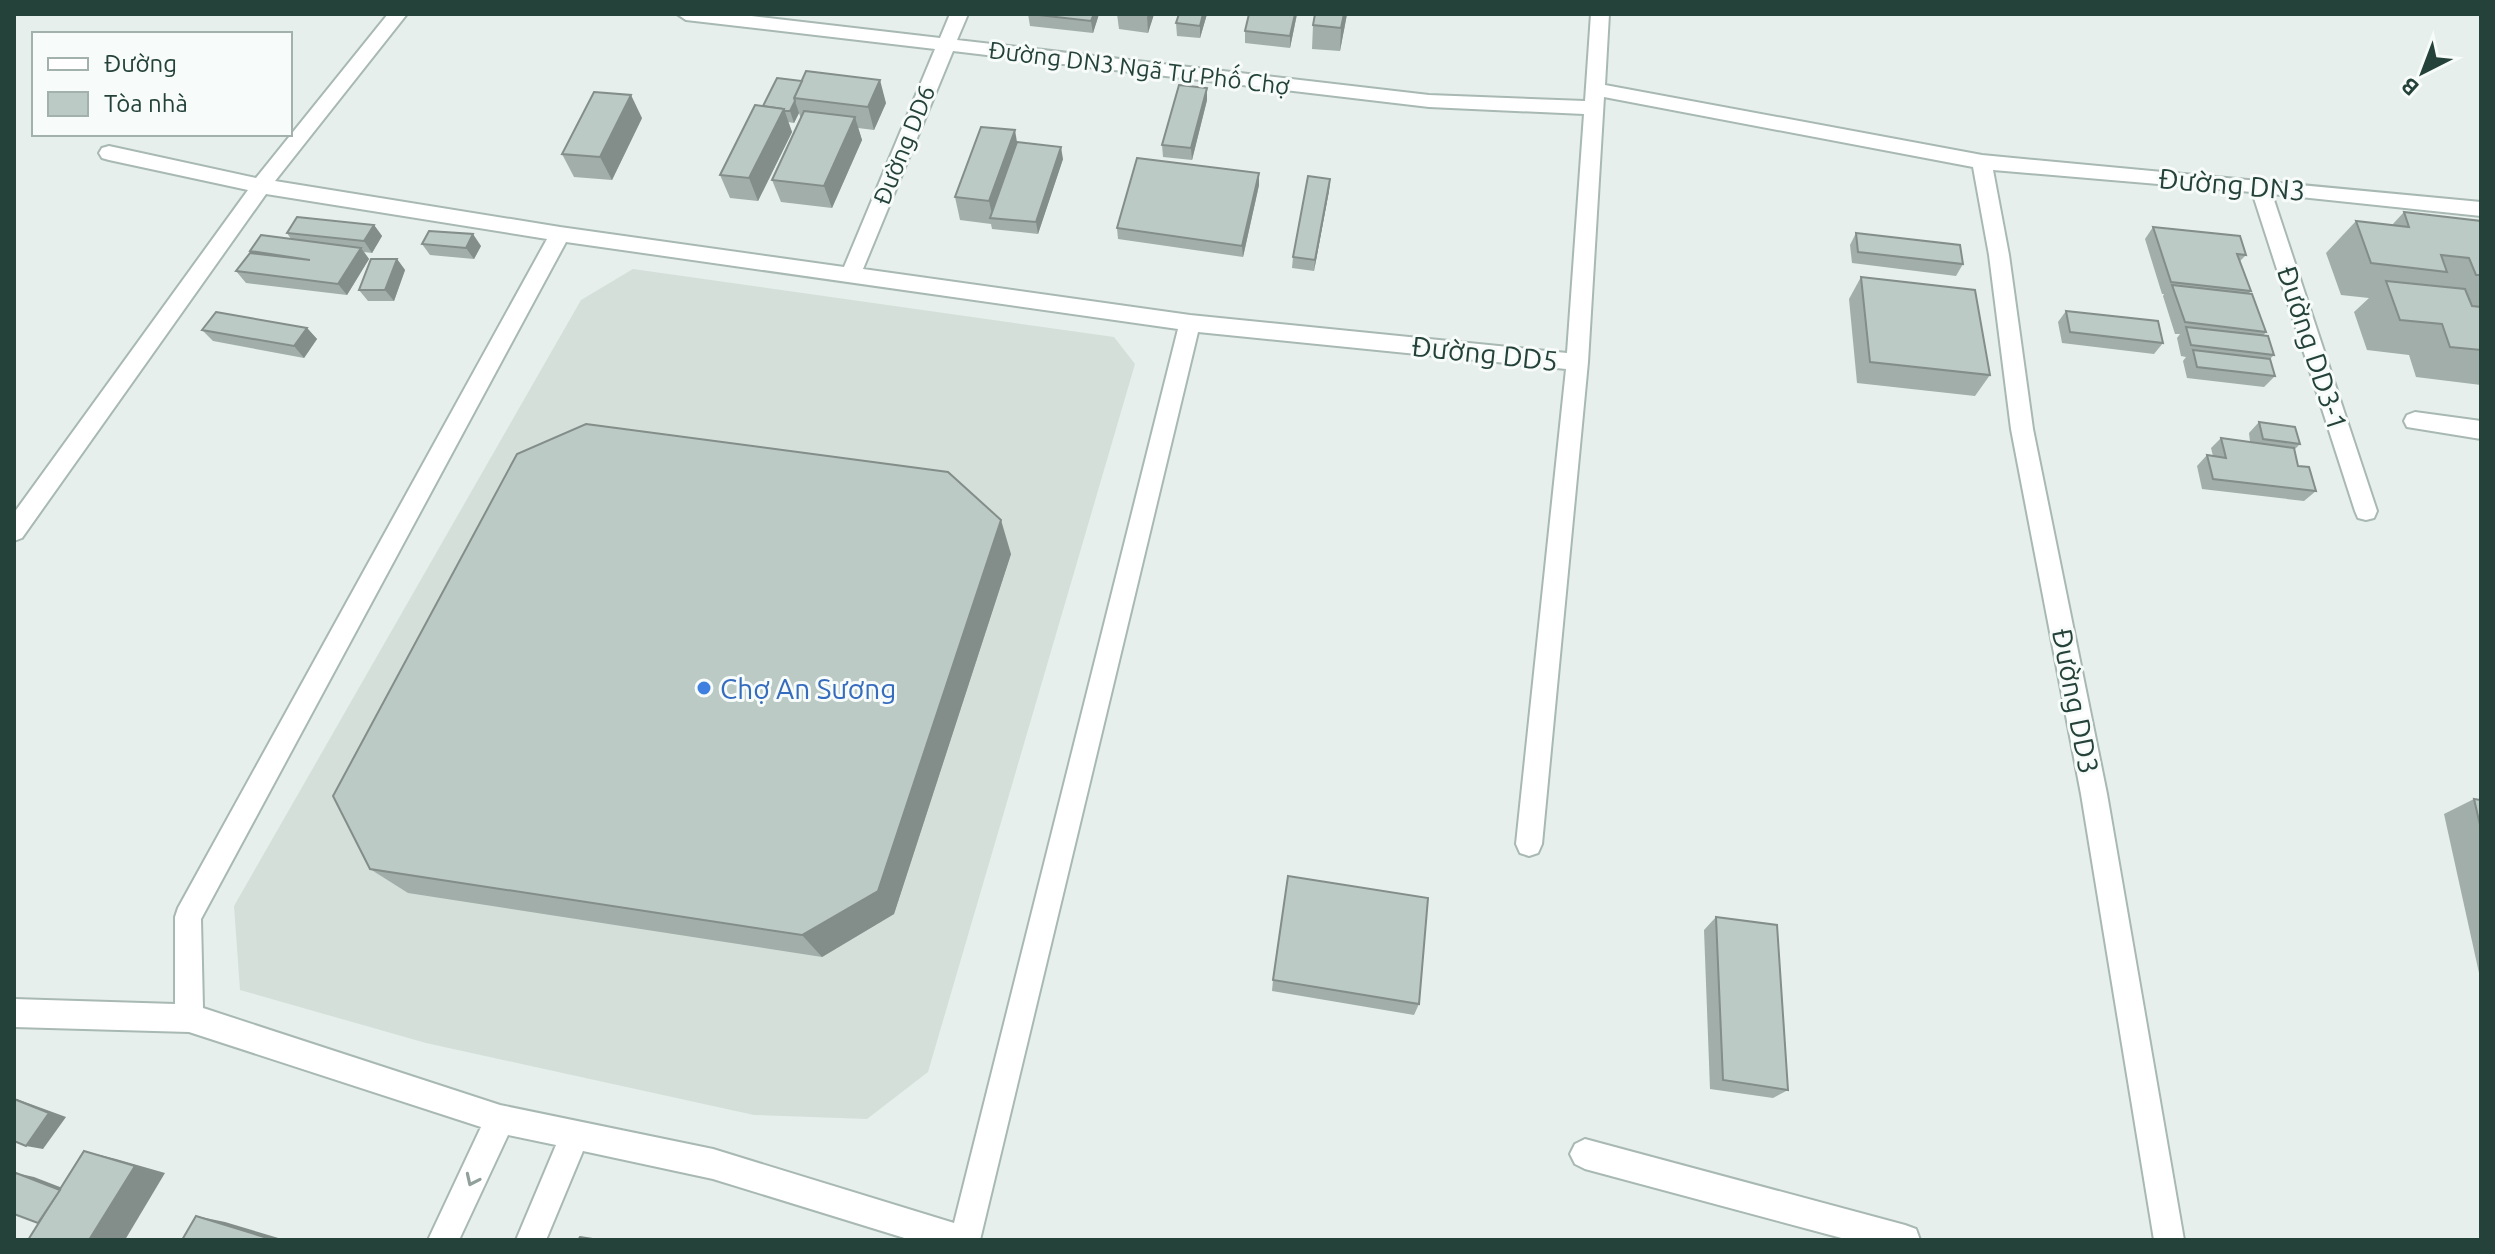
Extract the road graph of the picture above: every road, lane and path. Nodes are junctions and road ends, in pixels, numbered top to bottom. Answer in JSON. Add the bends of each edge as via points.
{"nodes":[{"id":1,"x":398,"y":14,"type":"edge"},
{"id":2,"x":686,"y":14,"type":"edge"},
{"id":3,"x":959,"y":14,"type":"edge"},
{"id":4,"x":1600,"y":14,"type":"edge"},
{"id":5,"x":946,"y":45,"type":"junction"},
{"id":6,"x":1594,"y":99,"type":"junction"},
{"id":7,"x":109,"y":153,"type":"dead end"},
{"id":8,"x":1982,"y":162,"type":"junction"},
{"id":9,"x":261,"y":186,"type":"junction"},
{"id":10,"x":2260,"y":186,"type":"junction"},
{"id":11,"x":2481,"y":209,"type":"edge"},
{"id":12,"x":560,"y":234,"type":"junction"},
{"id":13,"x":850,"y":276,"type":"junction"},
{"id":14,"x":1190,"y":323,"type":"junction"},
{"id":15,"x":1577,"y":362,"type":"junction"},
{"id":16,"x":2415,"y":421,"type":"dead end"},
{"id":17,"x":2481,"y":430,"type":"edge"},
{"id":18,"x":22,"y":506,"type":"edge"},
{"id":19,"x":2366,"y":511,"type":"dead end"},
{"id":20,"x":14,"y":531,"type":"edge"},
{"id":21,"x":1529,"y":844,"type":"dead end"},
{"id":22,"x":14,"y":1013,"type":"edge"},
{"id":23,"x":189,"y":1018,"type":"junction"},
{"id":24,"x":500,"y":1119,"type":"junction"},
{"id":25,"x":575,"y":1135,"type":"junction"},
{"id":26,"x":1585,"y":1154,"type":"dead end"},
{"id":27,"x":443,"y":1240,"type":"edge"},
{"id":28,"x":531,"y":1240,"type":"edge"},
{"id":29,"x":962,"y":1240,"type":"edge"},
{"id":30,"x":1905,"y":1240,"type":"edge"},
{"id":31,"x":2169,"y":1240,"type":"edge"}],
"edges":[{"from":1,"to":9,"type":"street"},
{"from":2,"to":5,"type":"street","name":"Đường DN3 Ngã Tư Phố Chợ"},
{"from":3,"to":5,"type":"street","name":"Đường DD6"},
{"from":4,"to":6,"type":"street","name":"Đường DD5"},
{"from":5,"to":6,"type":"street","name":"Đường DN3 Ngã Tư Phố Chợ","via":[[1429,101]]},
{"from":5,"to":13,"type":"street","name":"Đường DD6"},
{"from":6,"to":8,"type":"street","name":"Đường DN3 Ngã Tư Phố Chợ"},
{"from":6,"to":15,"type":"street","name":"Đường DD5"},
{"from":7,"to":9,"type":"street","name":"Đường DD5"},
{"from":8,"to":10,"type":"street","name":"Đường DN3"},
{"from":8,"to":31,"type":"street","name":"Đường DD3","via":[[2022,429],[2094,794]]},
{"from":9,"to":12,"type":"street","name":"Đường DD5"},
{"from":9,"to":18,"type":"street"},
{"from":10,"to":11,"type":"street","name":"Đường DN3"},
{"from":10,"to":19,"type":"street","name":"Đường DD3-1"},
{"from":12,"to":13,"type":"street","name":"Đường DD5"},
{"from":12,"to":23,"type":"street","via":[[188,917]]},
{"from":13,"to":14,"type":"street","name":"Đường DD5"},
{"from":14,"to":15,"type":"street","name":"Đường DD5"},
{"from":14,"to":29,"type":"street"},
{"from":15,"to":21,"type":"street"},
{"from":16,"to":17,"type":"street"},
{"from":18,"to":20,"type":"street"},
{"from":22,"to":23,"type":"street"},
{"from":23,"to":24,"type":"street"},
{"from":24,"to":25,"type":"street"},
{"from":24,"to":27,"type":"street","one_way":true},
{"from":25,"to":28,"type":"street"},
{"from":25,"to":29,"type":"street","via":[[713,1164]]},
{"from":26,"to":30,"type":"street"}]}
